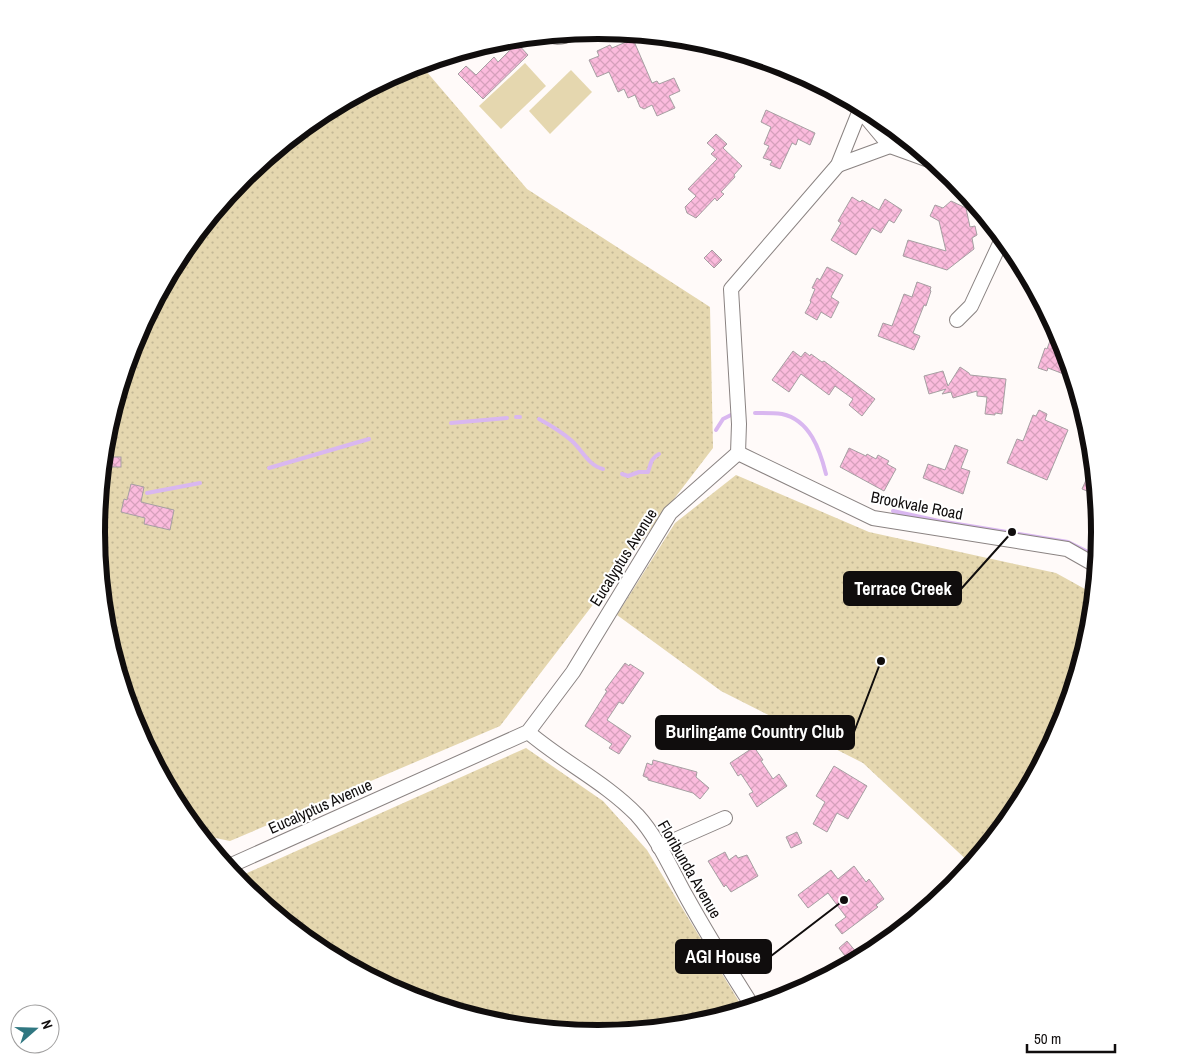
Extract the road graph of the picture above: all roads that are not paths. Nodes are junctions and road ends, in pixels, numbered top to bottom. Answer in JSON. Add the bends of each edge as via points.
{"nodes":[{"id":1,"x":858,"y":113,"type":"edge"},
{"id":2,"x":869,"y":120,"type":"edge"},
{"id":3,"x":890,"y":146,"type":"junction"},
{"id":4,"x":918,"y":156,"type":"edge"},
{"id":5,"x":838,"y":165,"type":"junction"},
{"id":6,"x":999,"y":244,"type":"edge"},
{"id":7,"x":957,"y":320,"type":"dead end"},
{"id":8,"x":738,"y":453,"type":"junction"},
{"id":9,"x":1091,"y":562,"type":"edge"},
{"id":10,"x":528,"y":732,"type":"junction"},
{"id":11,"x":725,"y":818,"type":"dead end"},
{"id":12,"x":659,"y":847,"type":"junction"},
{"id":13,"x":230,"y":859,"type":"edge"},
{"id":14,"x":240,"y":861,"type":"junction"},
{"id":15,"x":234,"y":864,"type":"edge"},
{"id":16,"x":749,"y":1001,"type":"edge"}],
"edges":[{"from":1,"to":5,"type":"street"},
{"from":2,"to":3,"type":"street"},
{"from":3,"to":4,"type":"street"},
{"from":3,"to":5,"type":"street"},
{"from":5,"to":8,"type":"street","via":[[730,289]]},
{"from":6,"to":7,"type":"street","via":[[971,306]]},
{"from":8,"to":9,"type":"street","name":"Brookvale Road","via":[[873,518],[1067,548]]},
{"from":8,"to":10,"type":"street","name":"Eucalyptus Avenue","via":[[670,513],[573,672]]},
{"from":10,"to":12,"type":"street","name":"Floribunda Avenue","via":[[614,793],[638,816]]},
{"from":10,"to":14,"type":"street","name":"Eucalyptus Avenue"},
{"from":11,"to":12,"type":"street"},
{"from":12,"to":16,"type":"street","name":"Floribunda Avenue","via":[[715,948]]},
{"from":13,"to":14,"type":"street"},
{"from":14,"to":15,"type":"street","name":"Eucalyptus Avenue"}]}
